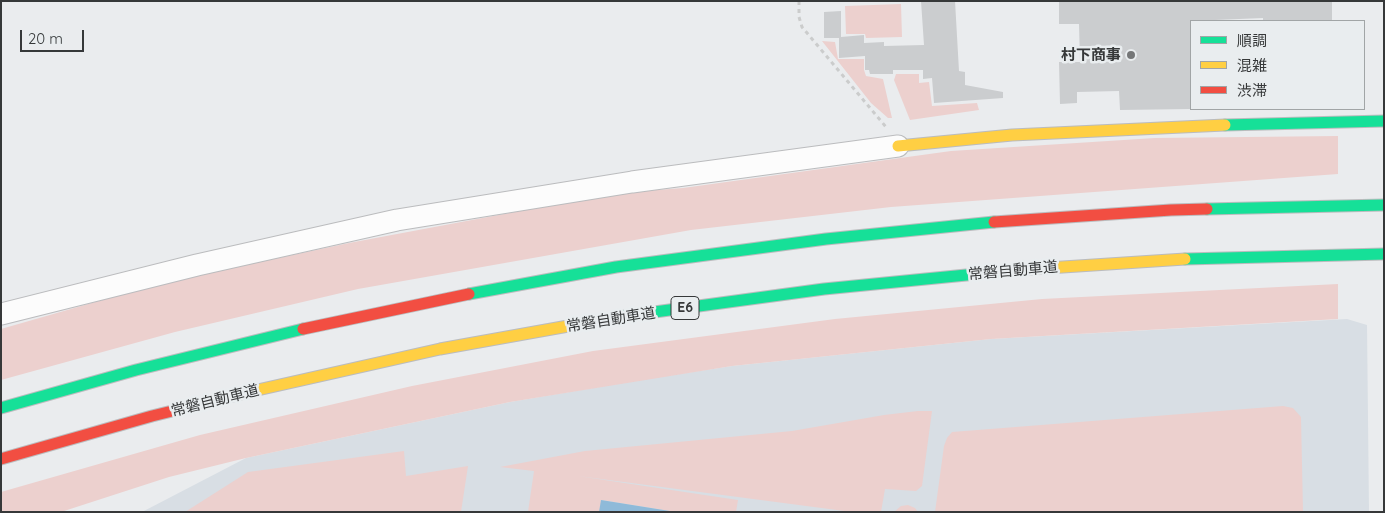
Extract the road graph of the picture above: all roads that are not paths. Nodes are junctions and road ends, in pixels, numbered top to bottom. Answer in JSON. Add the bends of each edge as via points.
{"nodes":[{"id":1,"x":1384,"y":121,"type":"edge"},
{"id":2,"x":898,"y":146,"type":"joint"},
{"id":3,"x":1384,"y":205,"type":"edge"},
{"id":4,"x":1384,"y":254,"type":"edge"},
{"id":5,"x":1,"y":314,"type":"edge"},
{"id":6,"x":1,"y":408,"type":"edge"},
{"id":7,"x":1,"y":459,"type":"edge"}],
"edges":[{"from":1,"to":2,"type":"main road","via":[[1178,126],[1012,135]]},
{"from":2,"to":5,"type":"street","via":[[632,182],[397,220]]},
{"from":3,"to":6,"type":"main road","via":[[1171,210],[996,222],[826,239],[616,267],[290,332]]},
{"from":4,"to":7,"type":"main road","name":"常磐自動車道","number":"E6","via":[[1179,259],[1004,272],[824,289],[625,316],[440,349],[300,379],[152,416]]}]}
